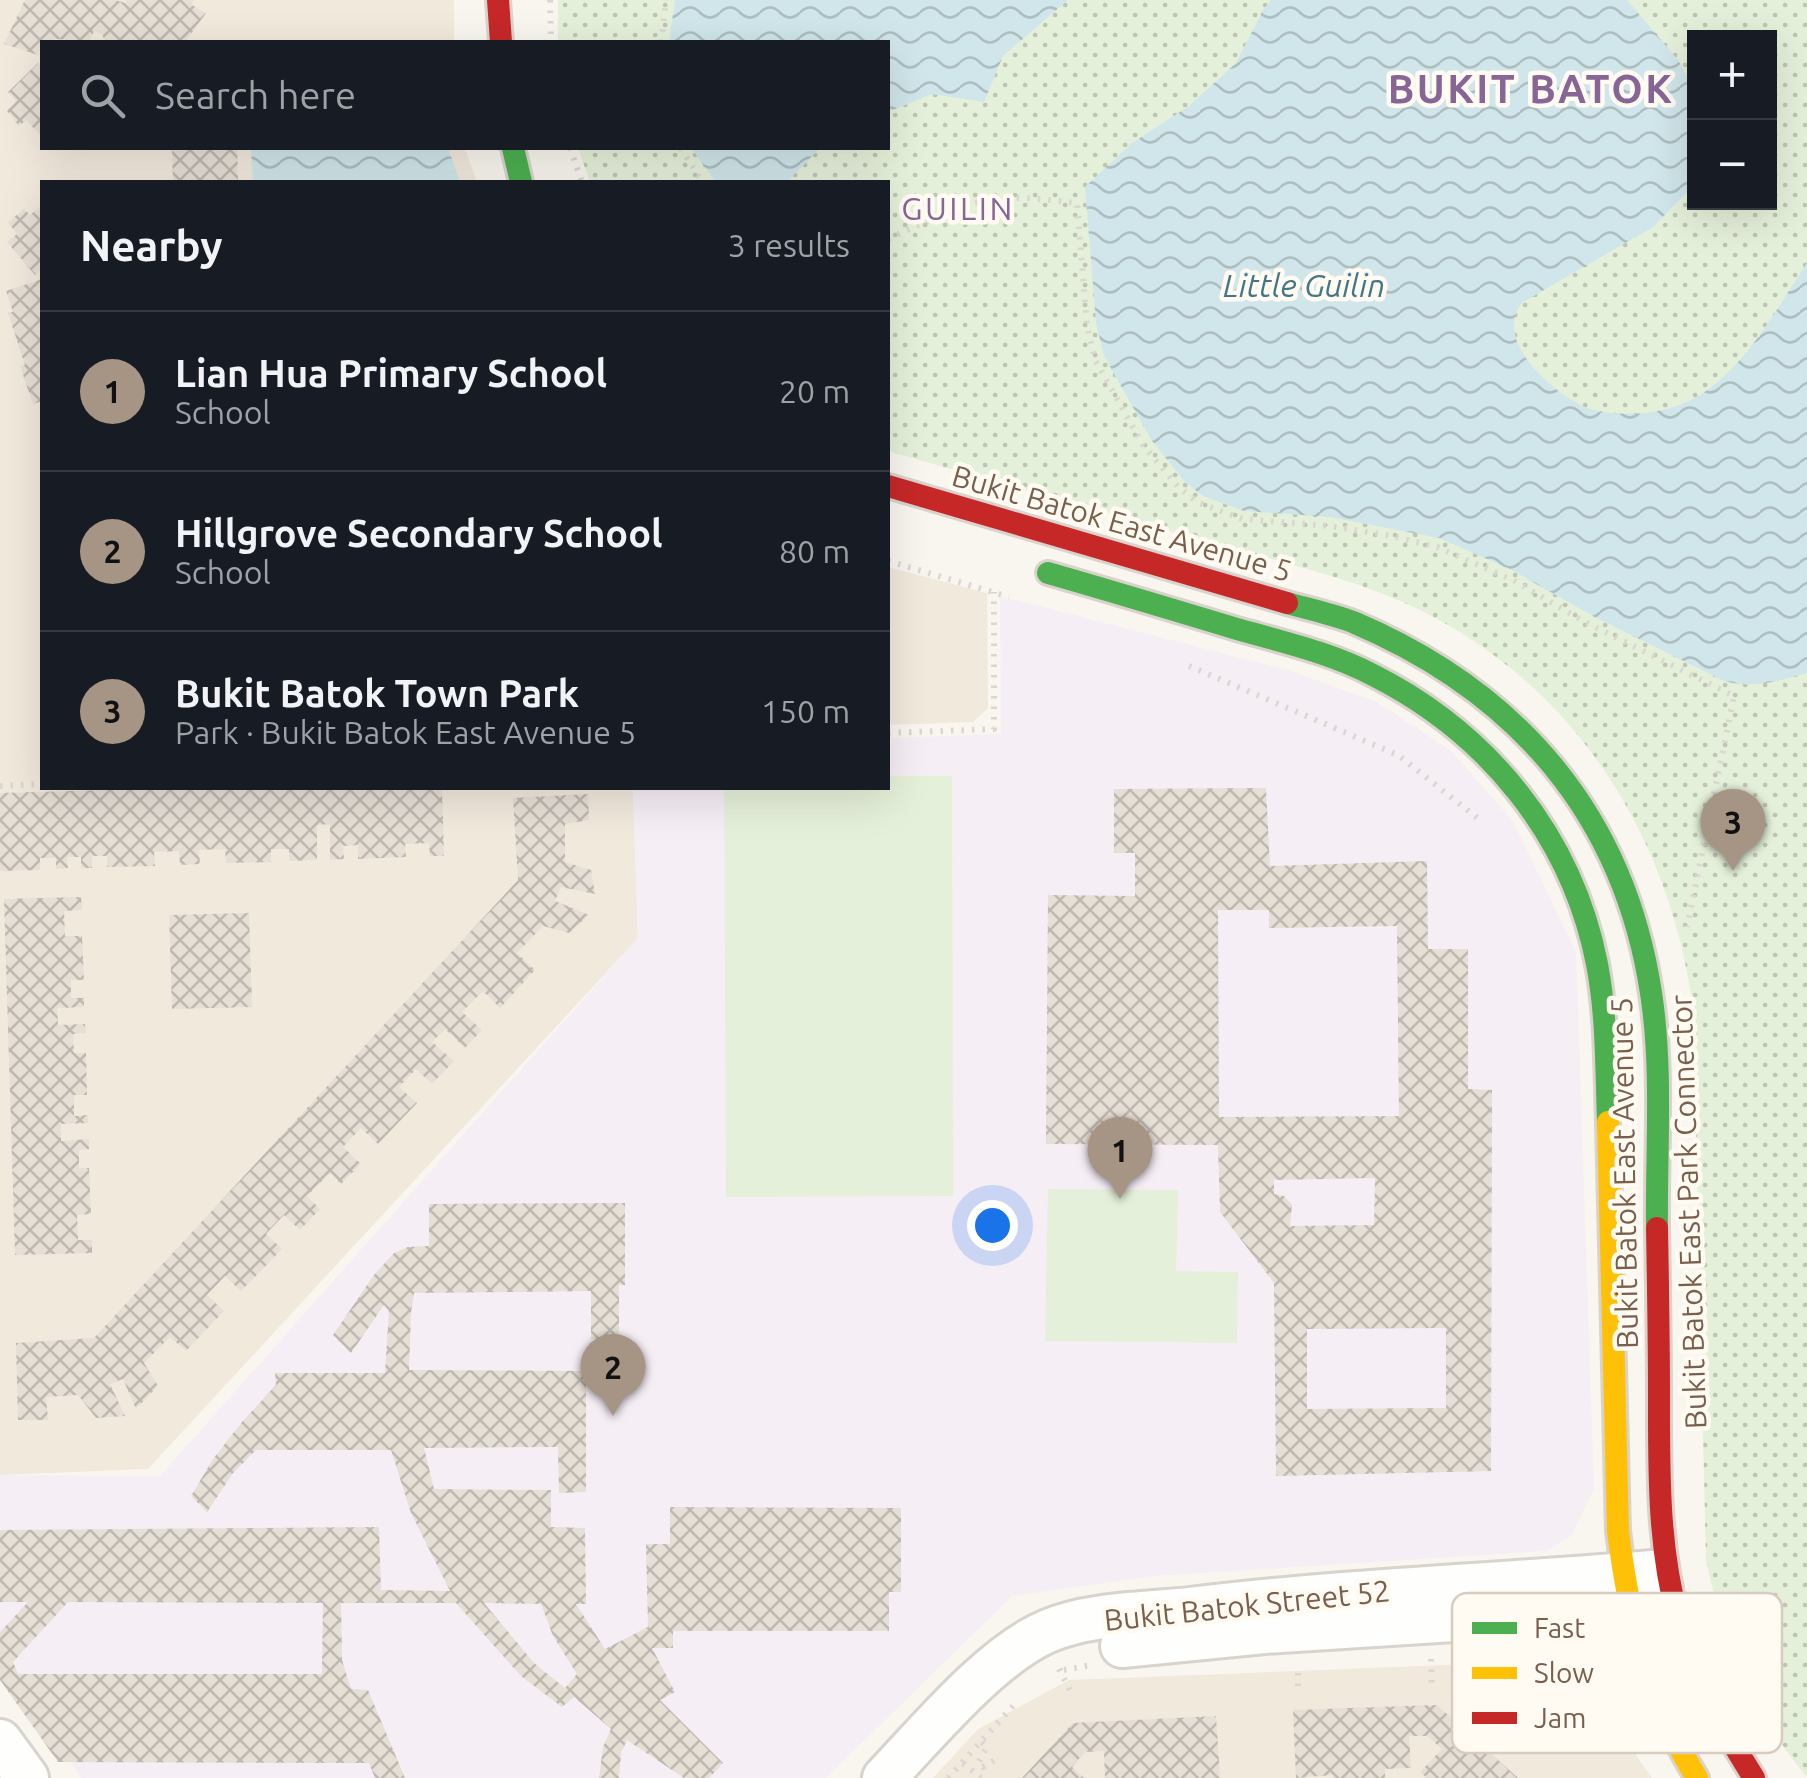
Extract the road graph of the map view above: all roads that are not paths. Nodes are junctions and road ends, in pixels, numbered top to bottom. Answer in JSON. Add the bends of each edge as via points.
{"nodes":[{"id":1,"x":498,"y":0,"type":"edge"},
{"id":2,"x":500,"y":40,"type":"edge"},
{"id":3,"x":513,"y":150,"type":"edge"},
{"id":4,"x":521,"y":180,"type":"edge"},
{"id":5,"x":890,"y":487,"type":"edge"},
{"id":6,"x":1018,"y":564,"type":"dead end"},
{"id":7,"x":1672,"y":1588,"type":"junction"},
{"id":8,"x":1625,"y":1592,"type":"junction"},
{"id":9,"x":1579,"y":1593,"type":"edge"},
{"id":10,"x":1616,"y":1593,"type":"edge"},
{"id":11,"x":1673,"y":1593,"type":"edge"},
{"id":12,"x":1452,"y":1596,"type":"edge"},
{"id":13,"x":1452,"y":1611,"type":"edge"},
{"id":14,"x":0,"y":1742,"type":"edge"},
{"id":15,"x":1682,"y":1753,"type":"edge"},
{"id":16,"x":1738,"y":1753,"type":"edge"},
{"id":17,"x":27,"y":1778,"type":"edge"},
{"id":18,"x":884,"y":1778,"type":"edge"},
{"id":19,"x":923,"y":1778,"type":"edge"},
{"id":20,"x":1696,"y":1778,"type":"edge"},
{"id":21,"x":1754,"y":1778,"type":"edge"}],
"edges":[{"from":1,"to":2,"type":"street"},
{"from":3,"to":4,"type":"street"},
{"from":5,"to":7,"type":"street","name":"Bukit Batok East Avenue 5","via":[[1386,636],[1486,696],[1566,780],[1623,882],[1652,994],[1659,1432]]},
{"from":6,"to":8,"type":"street","name":"Bukit Batok East Avenue 5","via":[[1371,674],[1429,706],[1482,748],[1544,826],[1587,916],[1606,1016],[1615,1453]]},
{"from":7,"to":8,"type":"street","name":"Bukit Batok Street 52"},
{"from":7,"to":11,"type":"street","name":"Bukit Batok East Avenue 5"},
{"from":8,"to":9,"type":"street","name":"Bukit Batok Street 52"},
{"from":8,"to":10,"type":"street","name":"Bukit Batok Street 52"},
{"from":12,"to":18,"type":"street","name":"Bukit Batok Street 52","via":[[1260,1600],[1078,1622],[1046,1632],[1013,1652]]},
{"from":13,"to":19,"type":"street","name":"Bukit Batok Street 52","via":[[1081,1650],[1062,1674],[1030,1674]]},
{"from":14,"to":17,"type":"street"},
{"from":15,"to":20,"type":"street","name":"Bukit Batok East Avenue 5"},
{"from":16,"to":21,"type":"street","name":"Bukit Batok East Avenue 5"}]}
